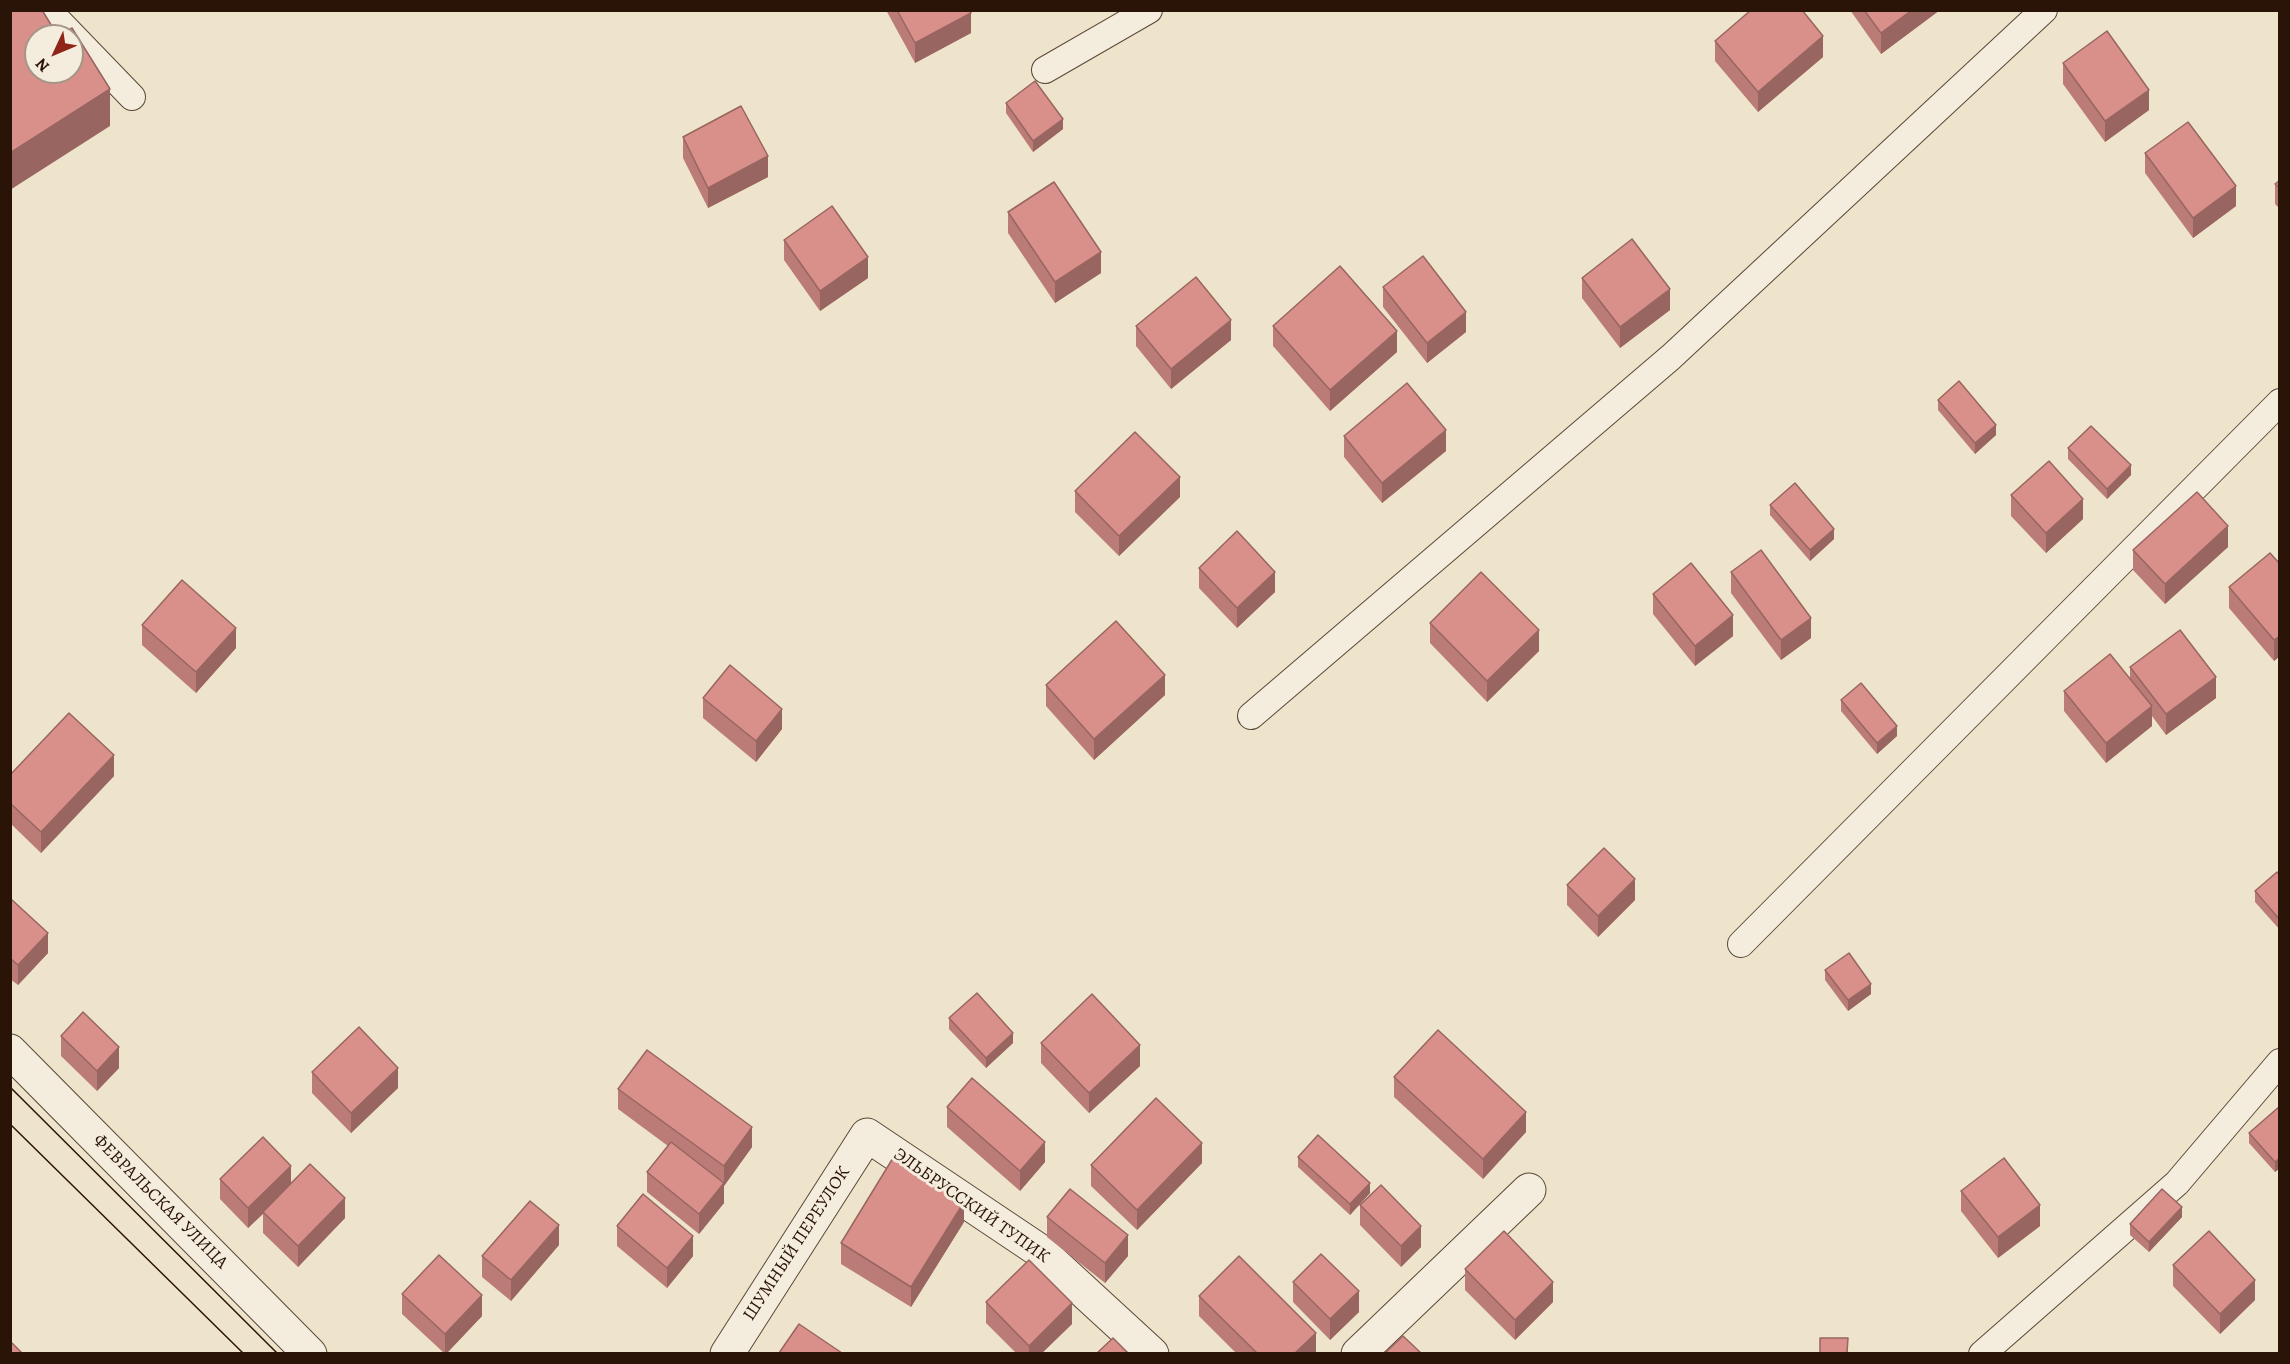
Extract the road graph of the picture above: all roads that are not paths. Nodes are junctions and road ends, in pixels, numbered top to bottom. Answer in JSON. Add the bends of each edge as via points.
{"nodes":[{"id":1,"x":48,"y":10,"type":"edge"},
{"id":2,"x":1149,"y":10,"type":"edge"},
{"id":3,"x":2044,"y":10,"type":"edge"},
{"id":4,"x":1045,"y":70,"type":"dead end"},
{"id":5,"x":132,"y":97,"type":"dead end"},
{"id":6,"x":2280,"y":402,"type":"edge"},
{"id":7,"x":1251,"y":716,"type":"dead end"},
{"id":8,"x":1741,"y":944,"type":"dead end"},
{"id":9,"x":10,"y":1052,"type":"edge"},
{"id":10,"x":2280,"y":1062,"type":"edge"},
{"id":11,"x":867,"y":1135,"type":"joint"},
{"id":12,"x":1529,"y":1190,"type":"dead end"},
{"id":13,"x":309,"y":1353,"type":"edge"},
{"id":14,"x":727,"y":1353,"type":"edge"},
{"id":15,"x":1152,"y":1353,"type":"edge"},
{"id":16,"x":1358,"y":1353,"type":"edge"},
{"id":17,"x":1982,"y":1353,"type":"edge"}],
"edges":[{"from":1,"to":5,"type":"lane"},
{"from":2,"to":4,"type":"lane"},
{"from":3,"to":7,"type":"lane","via":[[1671,357]]},
{"from":6,"to":8,"type":"lane"},
{"from":9,"to":13,"type":"street","name":"ФЕВРАЛЬСКАЯ УЛИЦА"},
{"from":10,"to":17,"type":"lane","via":[[2177,1183]]},
{"from":11,"to":14,"type":"street","name":"ШУМНЫЙ ПЕРЕУЛОК"},
{"from":11,"to":15,"type":"street","name":"ЭЛЬБРУССКИЙ ТУПИК","via":[[1040,1251]]},
{"from":12,"to":16,"type":"street"}]}
